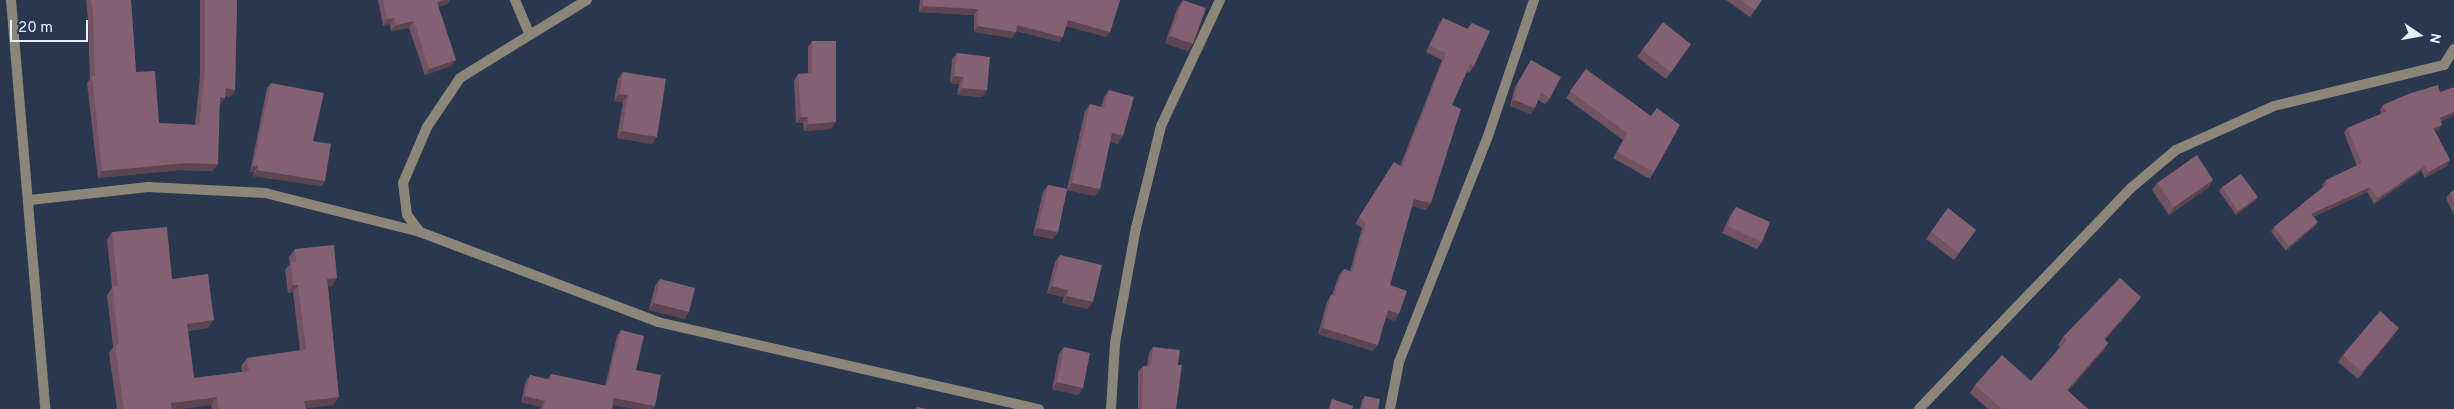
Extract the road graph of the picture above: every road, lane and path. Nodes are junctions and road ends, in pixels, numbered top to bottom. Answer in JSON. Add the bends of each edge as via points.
{"nodes":[{"id":1,"x":12,"y":0,"type":"edge"},
{"id":2,"x":515,"y":0,"type":"edge"},
{"id":3,"x":587,"y":0,"type":"edge"},
{"id":4,"x":1220,"y":0,"type":"edge"},
{"id":5,"x":1534,"y":0,"type":"edge"},
{"id":6,"x":530,"y":35,"type":"junction"},
{"id":7,"x":2454,"y":49,"type":"edge"},
{"id":8,"x":2449,"y":63,"type":"edge"},
{"id":9,"x":30,"y":200,"type":"junction"},
{"id":10,"x":420,"y":232,"type":"junction"},
{"id":11,"x":45,"y":409,"type":"edge"},
{"id":12,"x":1039,"y":409,"type":"edge"},
{"id":13,"x":1111,"y":409,"type":"edge"},
{"id":14,"x":1390,"y":409,"type":"edge"},
{"id":15,"x":1919,"y":409,"type":"edge"}],
"edges":[{"from":1,"to":9,"type":"street"},
{"from":2,"to":6,"type":"street"},
{"from":3,"to":6,"type":"street"},
{"from":4,"to":13,"type":"street","via":[[1161,126],[1136,228],[1115,343]]},
{"from":5,"to":14,"type":"street","via":[[1488,136],[1398,362]]},
{"from":6,"to":10,"type":"street","via":[[460,78],[427,128],[403,183],[407,214]]},
{"from":7,"to":8,"type":"street"},
{"from":8,"to":15,"type":"street","via":[[2274,106],[2176,150],[2131,188]]},
{"from":9,"to":10,"type":"street","via":[[148,187],[265,193]]},
{"from":9,"to":11,"type":"street"},
{"from":10,"to":12,"type":"street","via":[[658,322]]}]}
